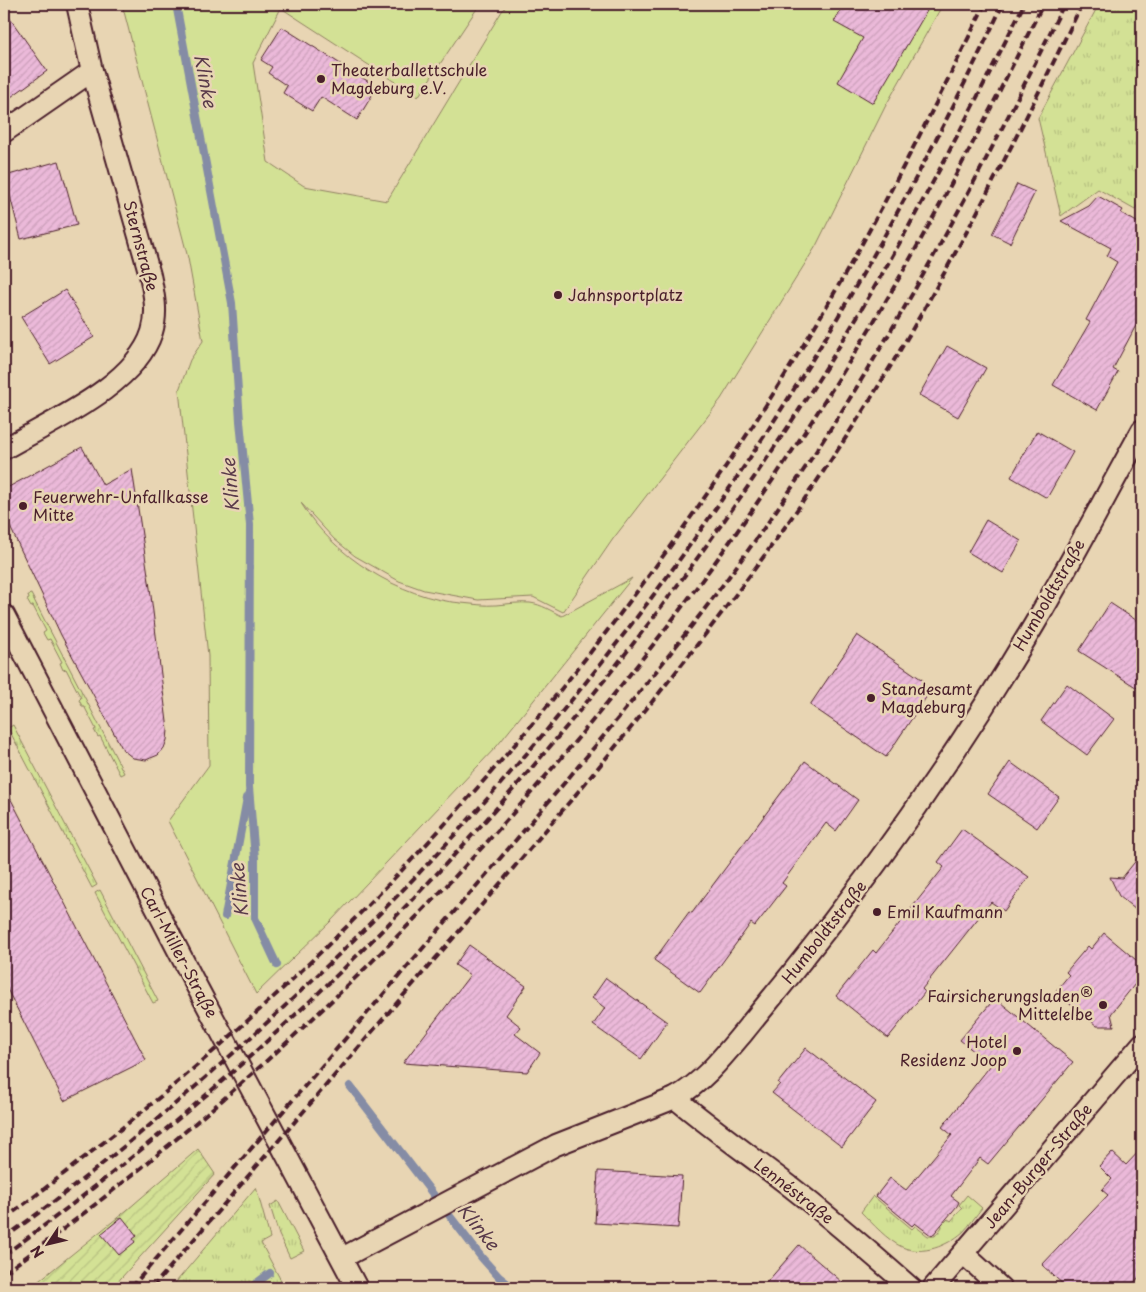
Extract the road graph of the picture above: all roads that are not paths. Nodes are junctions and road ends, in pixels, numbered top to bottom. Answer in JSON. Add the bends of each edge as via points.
{"nodes":[{"id":1,"x":77,"y":4,"type":"edge"},
{"id":2,"x":92,"y":72,"type":"junction"},
{"id":3,"x":4,"y":132,"type":"edge"},
{"id":4,"x":1142,"y":430,"type":"edge"},
{"id":5,"x":4,"y":449,"type":"edge"},
{"id":6,"x":4,"y":615,"type":"edge"},
{"id":7,"x":1142,"y":1044,"type":"edge"},
{"id":8,"x":675,"y":1098,"type":"junction"},
{"id":9,"x":964,"y":1254,"type":"junction"},
{"id":10,"x":342,"y":1258,"type":"junction"},
{"id":11,"x":357,"y":1288,"type":"edge"},
{"id":12,"x":911,"y":1288,"type":"edge"},
{"id":13,"x":934,"y":1288,"type":"edge"},
{"id":14,"x":1001,"y":1288,"type":"edge"}],
"edges":[{"from":1,"to":2,"type":"street","name":"Sternstraße"},
{"from":2,"to":3,"type":"street"},
{"from":2,"to":5,"type":"street","name":"Sternstraße","via":[[150,275],[155,307],[152,332],[133,366],[112,385]]},
{"from":4,"to":8,"type":"street","name":"Humboldtstraße","via":[[1035,624],[845,908],[710,1072]]},
{"from":6,"to":10,"type":"street","name":"Carl-Miller-Straße"},
{"from":7,"to":9,"type":"street","name":"Jean-Burger-Straße"},
{"from":8,"to":10,"type":"street","name":"Humboldtstraße","via":[[556,1145]]},
{"from":8,"to":12,"type":"street","name":"Lennéstraße","via":[[856,1240]]},
{"from":9,"to":13,"type":"street","name":"Jean-Burger-Straße"},
{"from":9,"to":14,"type":"street"},
{"from":10,"to":11,"type":"street","name":"Carl-Miller-Straße"}]}
